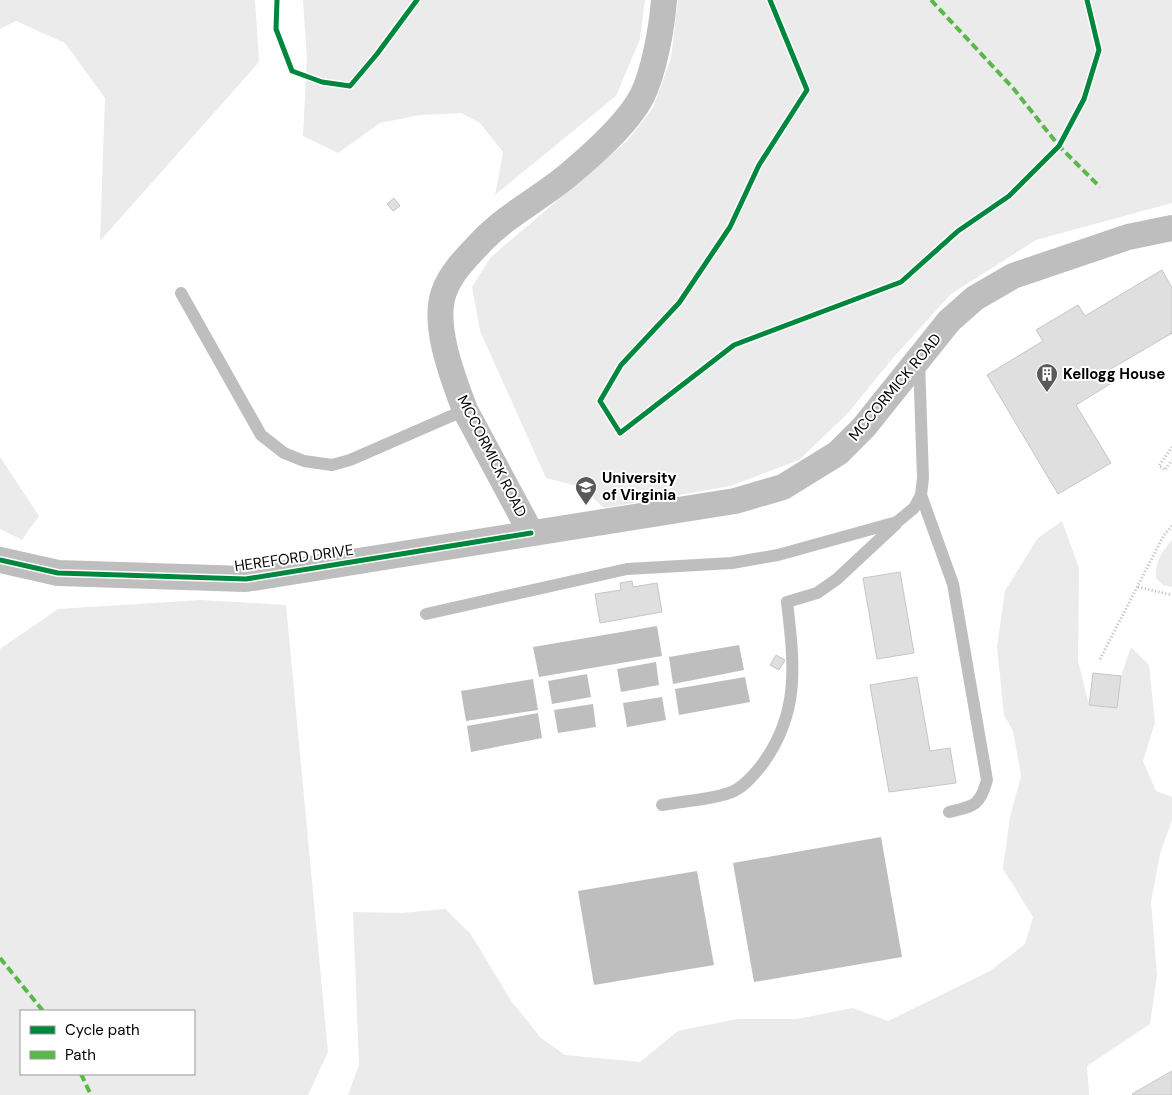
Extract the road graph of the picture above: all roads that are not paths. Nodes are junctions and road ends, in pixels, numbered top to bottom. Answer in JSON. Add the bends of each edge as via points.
{"nodes":[{"id":1,"x":664,"y":0,"type":"edge"},
{"id":2,"x":1172,"y":228,"type":"edge"},
{"id":3,"x":181,"y":293,"type":"dead end"},
{"id":4,"x":919,"y":358,"type":"junction"},
{"id":5,"x":465,"y":410,"type":"junction"},
{"id":6,"x":921,"y":495,"type":"junction"},
{"id":7,"x":897,"y":522,"type":"junction"},
{"id":8,"x":532,"y":533,"type":"junction"},
{"id":9,"x":0,"y":560,"type":"edge"},
{"id":10,"x":426,"y":614,"type":"dead end"},
{"id":11,"x":662,"y":805,"type":"dead end"},
{"id":12,"x":949,"y":812,"type":"dead end"}],
"edges":[{"from":1,"to":5,"type":"street","name":"MCCORMICK ROAD","via":[[652,64],[642,96],[618,128],[566,176],[497,225],[460,264],[444,291],[440,309],[444,342]]},
{"from":2,"to":4,"type":"street","name":"MCCORMICK ROAD","via":[[1128,237],[1013,276],[975,298],[949,320]]},
{"from":3,"to":5,"type":"lane","via":[[261,435],[284,453],[304,461],[332,465]]},
{"from":4,"to":6,"type":"lane"},
{"from":4,"to":8,"type":"street","name":"MCCORMICK ROAD","via":[[864,427],[838,453],[783,487],[735,501]]},
{"from":5,"to":8,"type":"street","name":"MCCORMICK ROAD"},
{"from":6,"to":7,"type":"lane","via":[[914,508]]},
{"from":6,"to":12,"type":"lane","via":[[953,584],[987,780],[982,796],[973,806]]},
{"from":7,"to":10,"type":"lane","via":[[778,555],[732,564],[627,569]]},
{"from":7,"to":11,"type":"lane","via":[[837,579],[817,593],[787,602],[794,663],[791,696],[784,724],[768,756],[752,778],[730,793]]},
{"from":8,"to":9,"type":"street","name":"HEREFORD DRIVE","via":[[246,579],[58,573]]}]}
